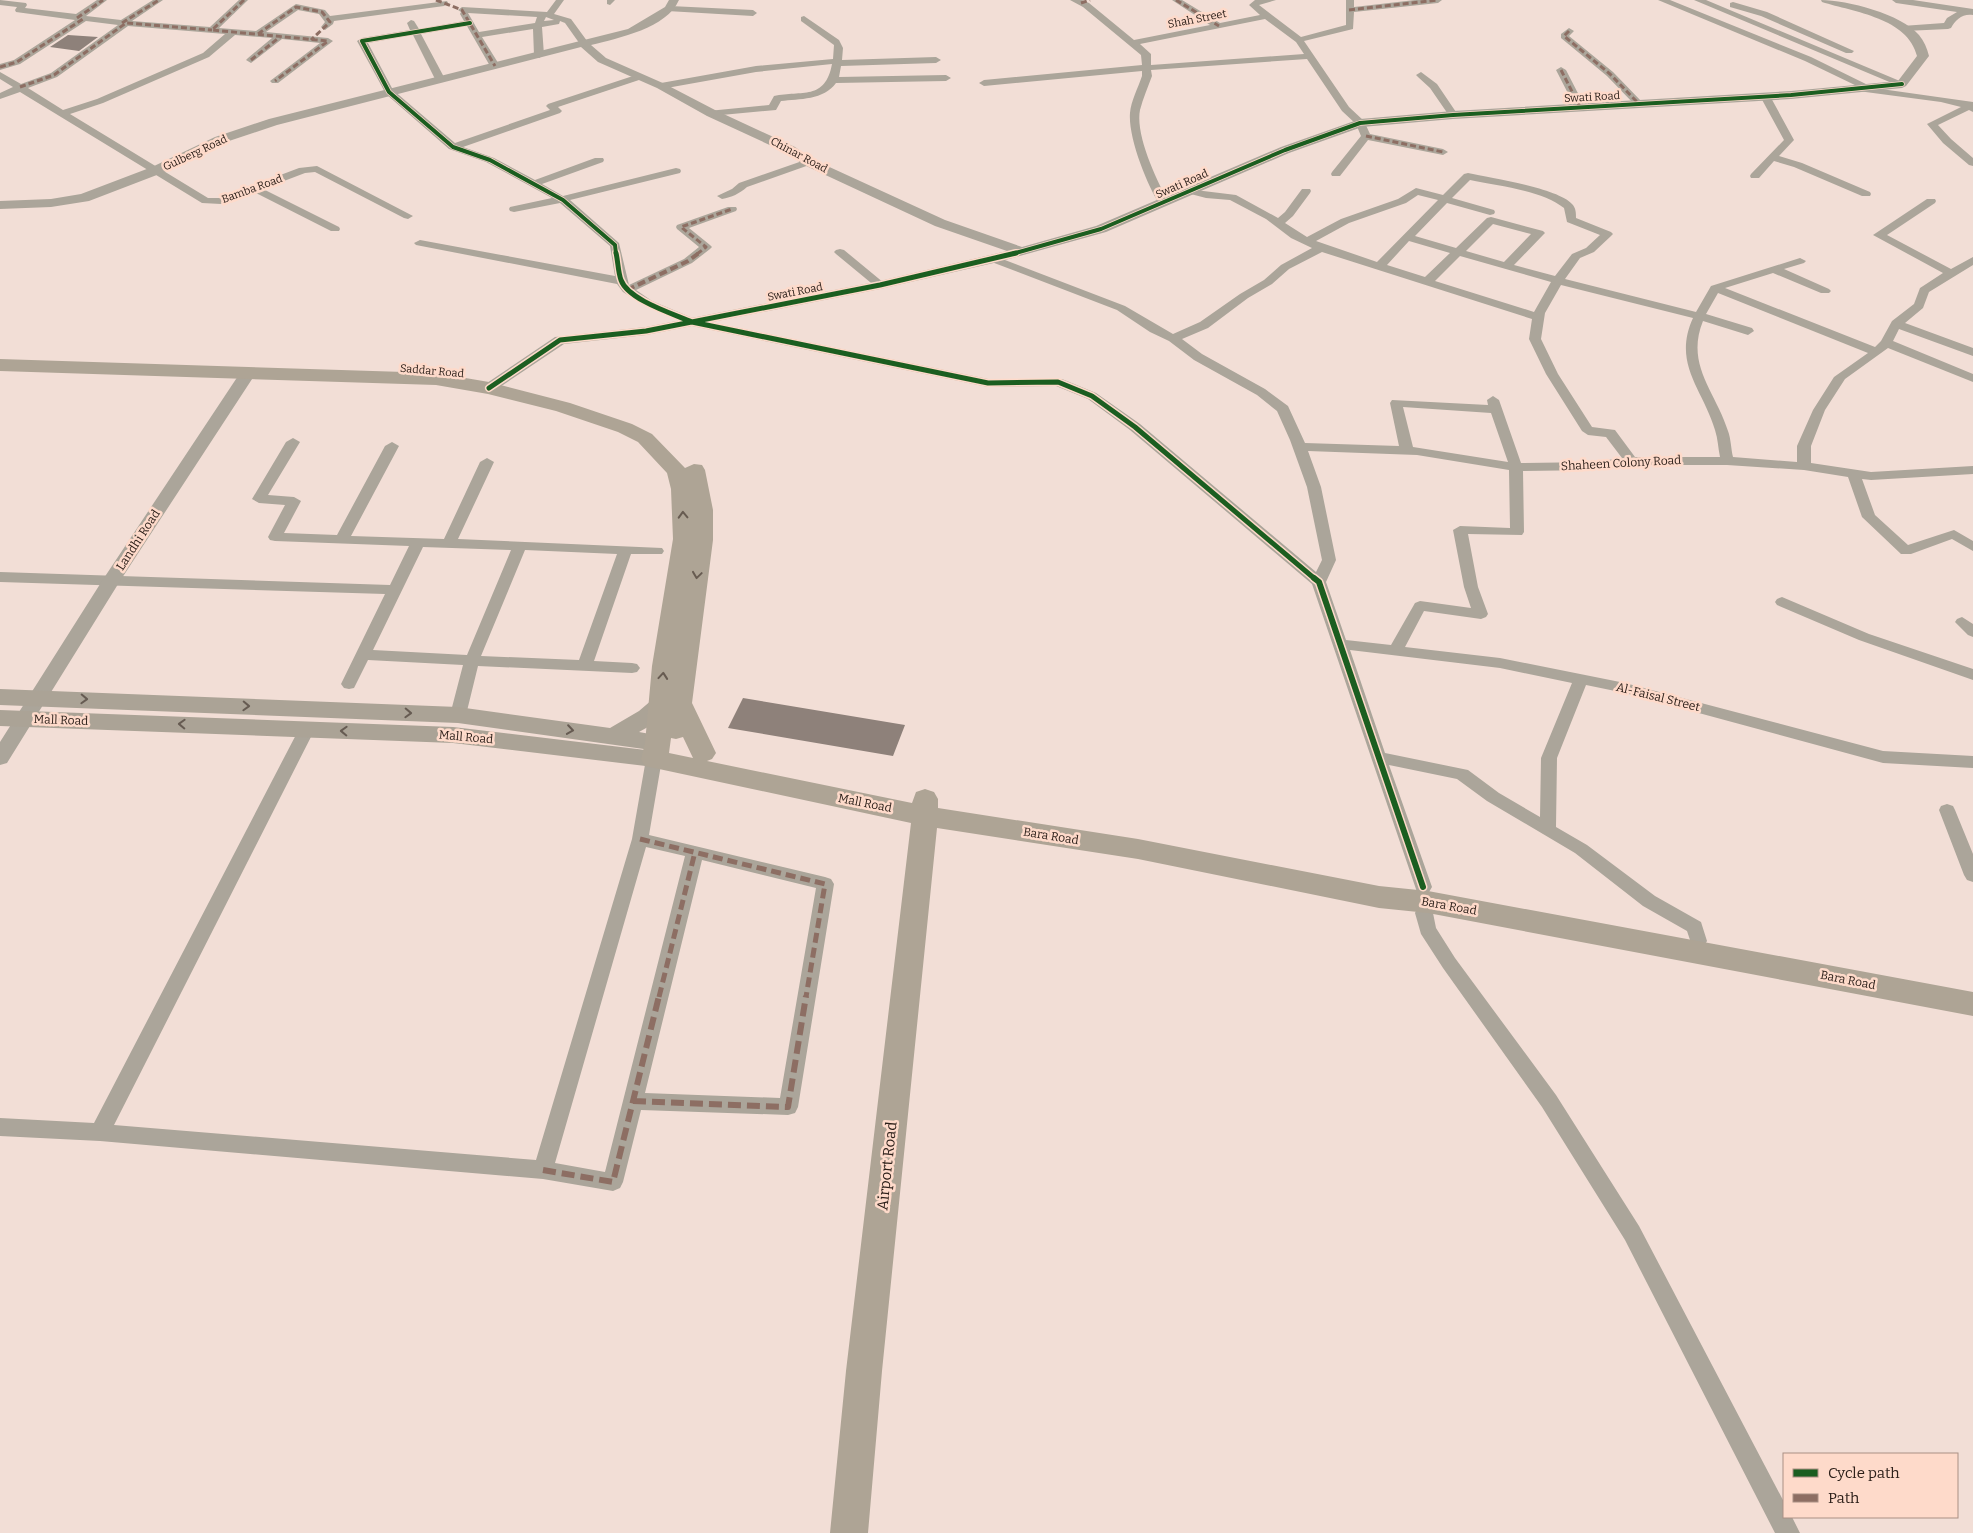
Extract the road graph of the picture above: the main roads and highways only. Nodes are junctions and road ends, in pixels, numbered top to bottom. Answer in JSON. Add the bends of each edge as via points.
{"nodes":[{"id":1,"x":0,"y":358,"type":"edge"},
{"id":2,"x":0,"y":365,"type":"edge"},
{"id":3,"x":250,"y":368,"type":"junction"},
{"id":4,"x":0,"y":697,"type":"edge"},
{"id":5,"x":670,"y":703,"type":"junction"},
{"id":6,"x":0,"y":718,"type":"edge"},
{"id":7,"x":614,"y":736,"type":"junction"},
{"id":8,"x":664,"y":753,"type":"junction"},
{"id":9,"x":703,"y":753,"type":"junction"},
{"id":10,"x":925,"y":807,"type":"junction"},
{"id":11,"x":1426,"y":895,"type":"junction"},
{"id":12,"x":1903,"y":984,"type":"junction"},
{"id":13,"x":1973,"y":991,"type":"edge"},
{"id":14,"x":1973,"y":1004,"type":"edge"},
{"id":15,"x":849,"y":1533,"type":"edge"}],
"edges":[{"from":1,"to":3,"type":"main road"},
{"from":2,"to":3,"type":"main road"},
{"from":3,"to":5,"type":"main road","via":[[493,384],[645,438],[677,472],[682,489],[684,539],[664,666]]},
{"from":4,"to":7,"type":"main road","name":"Mall Road","one_way":true,"via":[[458,715]]},
{"from":5,"to":7,"type":"main road"},
{"from":5,"to":8,"type":"main road"},
{"from":5,"to":9,"type":"main road"},
{"from":8,"to":6,"type":"main road","name":"Mall Road","one_way":true,"via":[[453,735]]},
{"from":7,"to":8,"type":"main road","name":"Mall Road"},
{"from":8,"to":9,"type":"main road"},
{"from":8,"to":10,"type":"main road","name":"Mall Road"},
{"from":9,"to":10,"type":"main road"},
{"from":10,"to":11,"type":"main road","name":"Bara Road","via":[[1379,897]]},
{"from":10,"to":15,"type":"main road","name":"Airport Road"},
{"from":11,"to":12,"type":"main road","name":"Bara Road"},
{"from":11,"to":12,"type":"main road","via":[[1698,941],[1835,967]]},
{"from":12,"to":13,"type":"main road"},
{"from":12,"to":14,"type":"main road","name":"Bara Road"}]}
